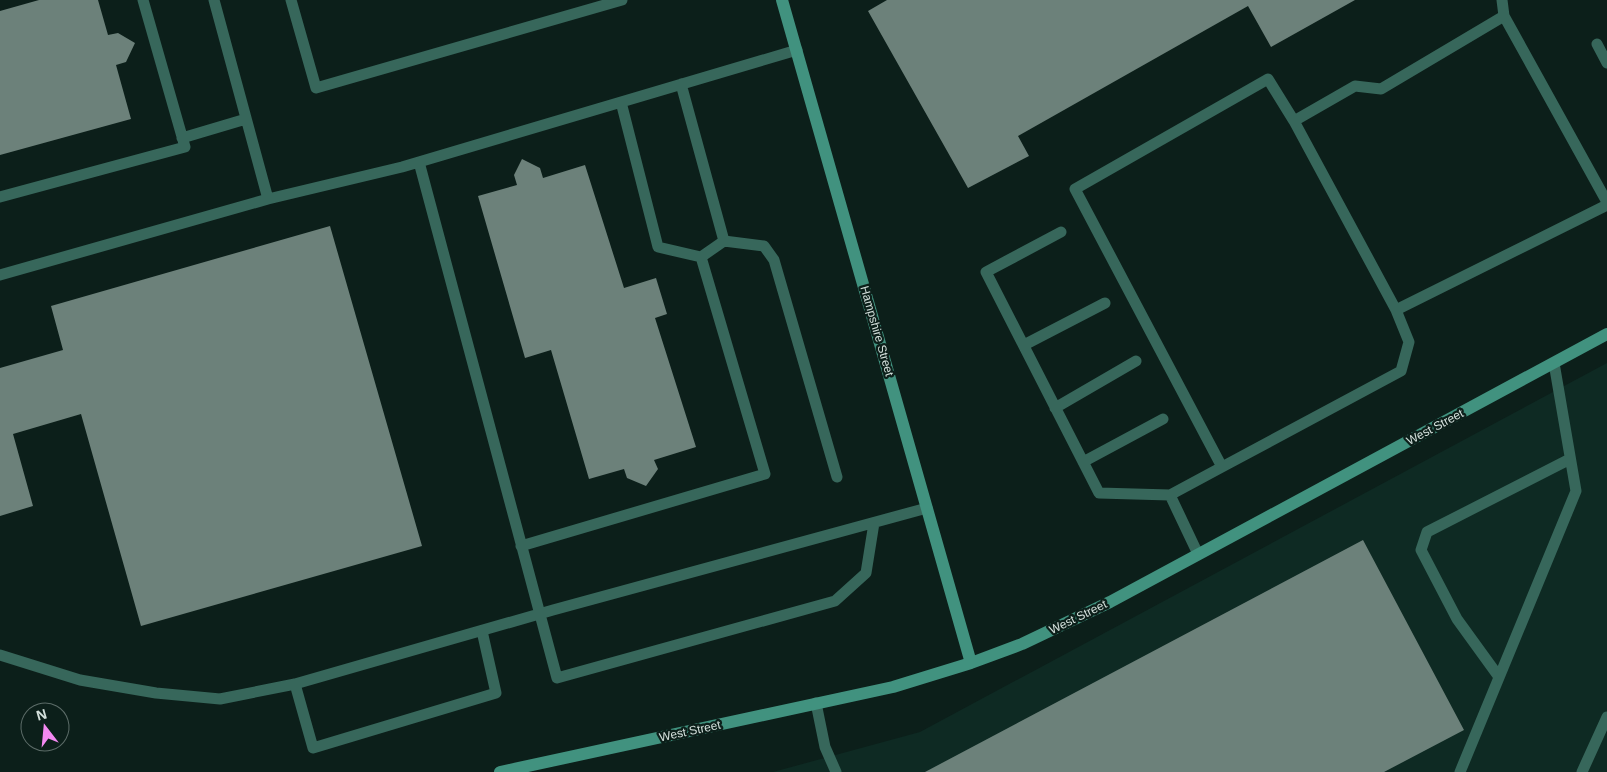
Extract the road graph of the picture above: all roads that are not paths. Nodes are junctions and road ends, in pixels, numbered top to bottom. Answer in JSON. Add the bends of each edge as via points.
{"nodes":[{"id":1,"x":143,"y":0,"type":"edge"},
{"id":2,"x":214,"y":0,"type":"edge"},
{"id":3,"x":291,"y":0,"type":"edge"},
{"id":4,"x":622,"y":0,"type":"edge"},
{"id":5,"x":782,"y":0,"type":"edge"},
{"id":6,"x":1502,"y":0,"type":"edge"},
{"id":7,"x":1504,"y":16,"type":"junction"},
{"id":8,"x":1596,"y":44,"type":"dead end"},
{"id":9,"x":796,"y":50,"type":"junction"},
{"id":10,"x":1607,"y":63,"type":"edge"},
{"id":11,"x":681,"y":84,"type":"junction"},
{"id":12,"x":621,"y":102,"type":"junction"},
{"id":13,"x":246,"y":119,"type":"junction"},
{"id":14,"x":1294,"y":121,"type":"junction"},
{"id":15,"x":182,"y":138,"type":"junction"},
{"id":16,"x":419,"y":162,"type":"junction"},
{"id":17,"x":0,"y":198,"type":"edge"},
{"id":18,"x":268,"y":199,"type":"junction"},
{"id":19,"x":1607,"y":204,"type":"edge"},
{"id":20,"x":1061,"y":232,"type":"dead end"},
{"id":21,"x":724,"y":241,"type":"junction"},
{"id":22,"x":701,"y":258,"type":"junction"},
{"id":23,"x":0,"y":275,"type":"edge"},
{"id":24,"x":1105,"y":303,"type":"dead end"},
{"id":25,"x":1396,"y":310,"type":"junction"},
{"id":26,"x":1607,"y":334,"type":"edge"},
{"id":27,"x":1024,"y":345,"type":"junction"},
{"id":28,"x":1136,"y":361,"type":"dead end"},
{"id":29,"x":1554,"y":363,"type":"junction"},
{"id":30,"x":1055,"y":408,"type":"junction"},
{"id":31,"x":1163,"y":419,"type":"dead end"},
{"id":32,"x":1570,"y":458,"type":"junction"},
{"id":33,"x":1083,"y":462,"type":"junction"},
{"id":34,"x":1222,"y":467,"type":"junction"},
{"id":35,"x":837,"y":477,"type":"dead end"},
{"id":36,"x":1170,"y":495,"type":"junction"},
{"id":37,"x":927,"y":508,"type":"junction"},
{"id":38,"x":874,"y":523,"type":"junction"},
{"id":39,"x":520,"y":546,"type":"junction"},
{"id":40,"x":1198,"y":554,"type":"junction"},
{"id":41,"x":539,"y":614,"type":"junction"},
{"id":42,"x":482,"y":631,"type":"junction"},
{"id":43,"x":0,"y":655,"type":"edge"},
{"id":44,"x":971,"y":663,"type":"junction"},
{"id":45,"x":1498,"y":677,"type":"junction"},
{"id":46,"x":295,"y":684,"type":"junction"},
{"id":47,"x":816,"y":703,"type":"junction"},
{"id":48,"x":1607,"y":717,"type":"edge"},
{"id":49,"x":500,"y":772,"type":"edge"},
{"id":50,"x":836,"y":772,"type":"edge"},
{"id":51,"x":1460,"y":772,"type":"edge"},
{"id":52,"x":1582,"y":772,"type":"edge"}],
"edges":[{"from":1,"to":15,"type":"lane"},
{"from":2,"to":13,"type":"lane"},
{"from":3,"to":4,"type":"lane","via":[[316,88]]},
{"from":5,"to":9,"type":"street","name":"Hampshire Street"},
{"from":6,"to":7,"type":"lane"},
{"from":7,"to":14,"type":"lane","via":[[1382,89],[1355,86]]},
{"from":7,"to":19,"type":"lane"},
{"from":8,"to":10,"type":"lane"},
{"from":9,"to":11,"type":"lane"},
{"from":9,"to":37,"type":"street","name":"Hampshire Street"},
{"from":11,"to":12,"type":"lane"},
{"from":11,"to":21,"type":"lane"},
{"from":12,"to":16,"type":"lane"},
{"from":12,"to":22,"type":"lane","via":[[658,247]]},
{"from":13,"to":15,"type":"lane"},
{"from":13,"to":18,"type":"lane"},
{"from":14,"to":25,"type":"lane"},
{"from":14,"to":34,"type":"lane","via":[[1268,79],[1075,189]]},
{"from":15,"to":17,"type":"lane","via":[[185,147]]},
{"from":16,"to":18,"type":"lane"},
{"from":16,"to":39,"type":"lane"},
{"from":18,"to":23,"type":"lane"},
{"from":19,"to":25,"type":"lane"},
{"from":20,"to":27,"type":"lane","via":[[986,272]]},
{"from":21,"to":22,"type":"lane"},
{"from":21,"to":35,"type":"lane","via":[[764,246],[774,260]]},
{"from":22,"to":39,"type":"lane","via":[[765,474]]},
{"from":24,"to":27,"type":"lane"},
{"from":25,"to":34,"type":"lane","via":[[1409,342],[1402,371]]},
{"from":26,"to":29,"type":"street","name":"West Street"},
{"from":27,"to":30,"type":"lane"},
{"from":28,"to":30,"type":"lane"},
{"from":29,"to":32,"type":"lane"},
{"from":29,"to":40,"type":"street","name":"West Street"},
{"from":30,"to":33,"type":"lane"},
{"from":31,"to":33,"type":"lane"},
{"from":32,"to":45,"type":"lane","via":[[1576,492]]},
{"from":32,"to":45,"type":"lane","via":[[1427,532],[1421,550],[1457,619]]},
{"from":33,"to":36,"type":"lane","via":[[1099,493]]},
{"from":34,"to":36,"type":"lane"},
{"from":36,"to":40,"type":"lane"},
{"from":37,"to":38,"type":"lane"},
{"from":37,"to":44,"type":"street","name":"Hampshire Street"},
{"from":38,"to":41,"type":"lane"},
{"from":38,"to":41,"type":"lane","via":[[866,573],[835,600],[557,678]]},
{"from":39,"to":41,"type":"lane"},
{"from":40,"to":44,"type":"street","name":"West Street","via":[[1110,602],[1022,644]]},
{"from":41,"to":42,"type":"lane"},
{"from":42,"to":46,"type":"lane"},
{"from":42,"to":46,"type":"lane","via":[[496,693],[313,748]]},
{"from":43,"to":46,"type":"lane","via":[[80,680],[156,693],[220,699]]},
{"from":44,"to":47,"type":"street","name":"West Street","via":[[893,687]]},
{"from":45,"to":51,"type":"lane"},
{"from":47,"to":49,"type":"street","name":"West Street"},
{"from":47,"to":50,"type":"lane","via":[[825,747]]},
{"from":48,"to":52,"type":"lane"}]}
